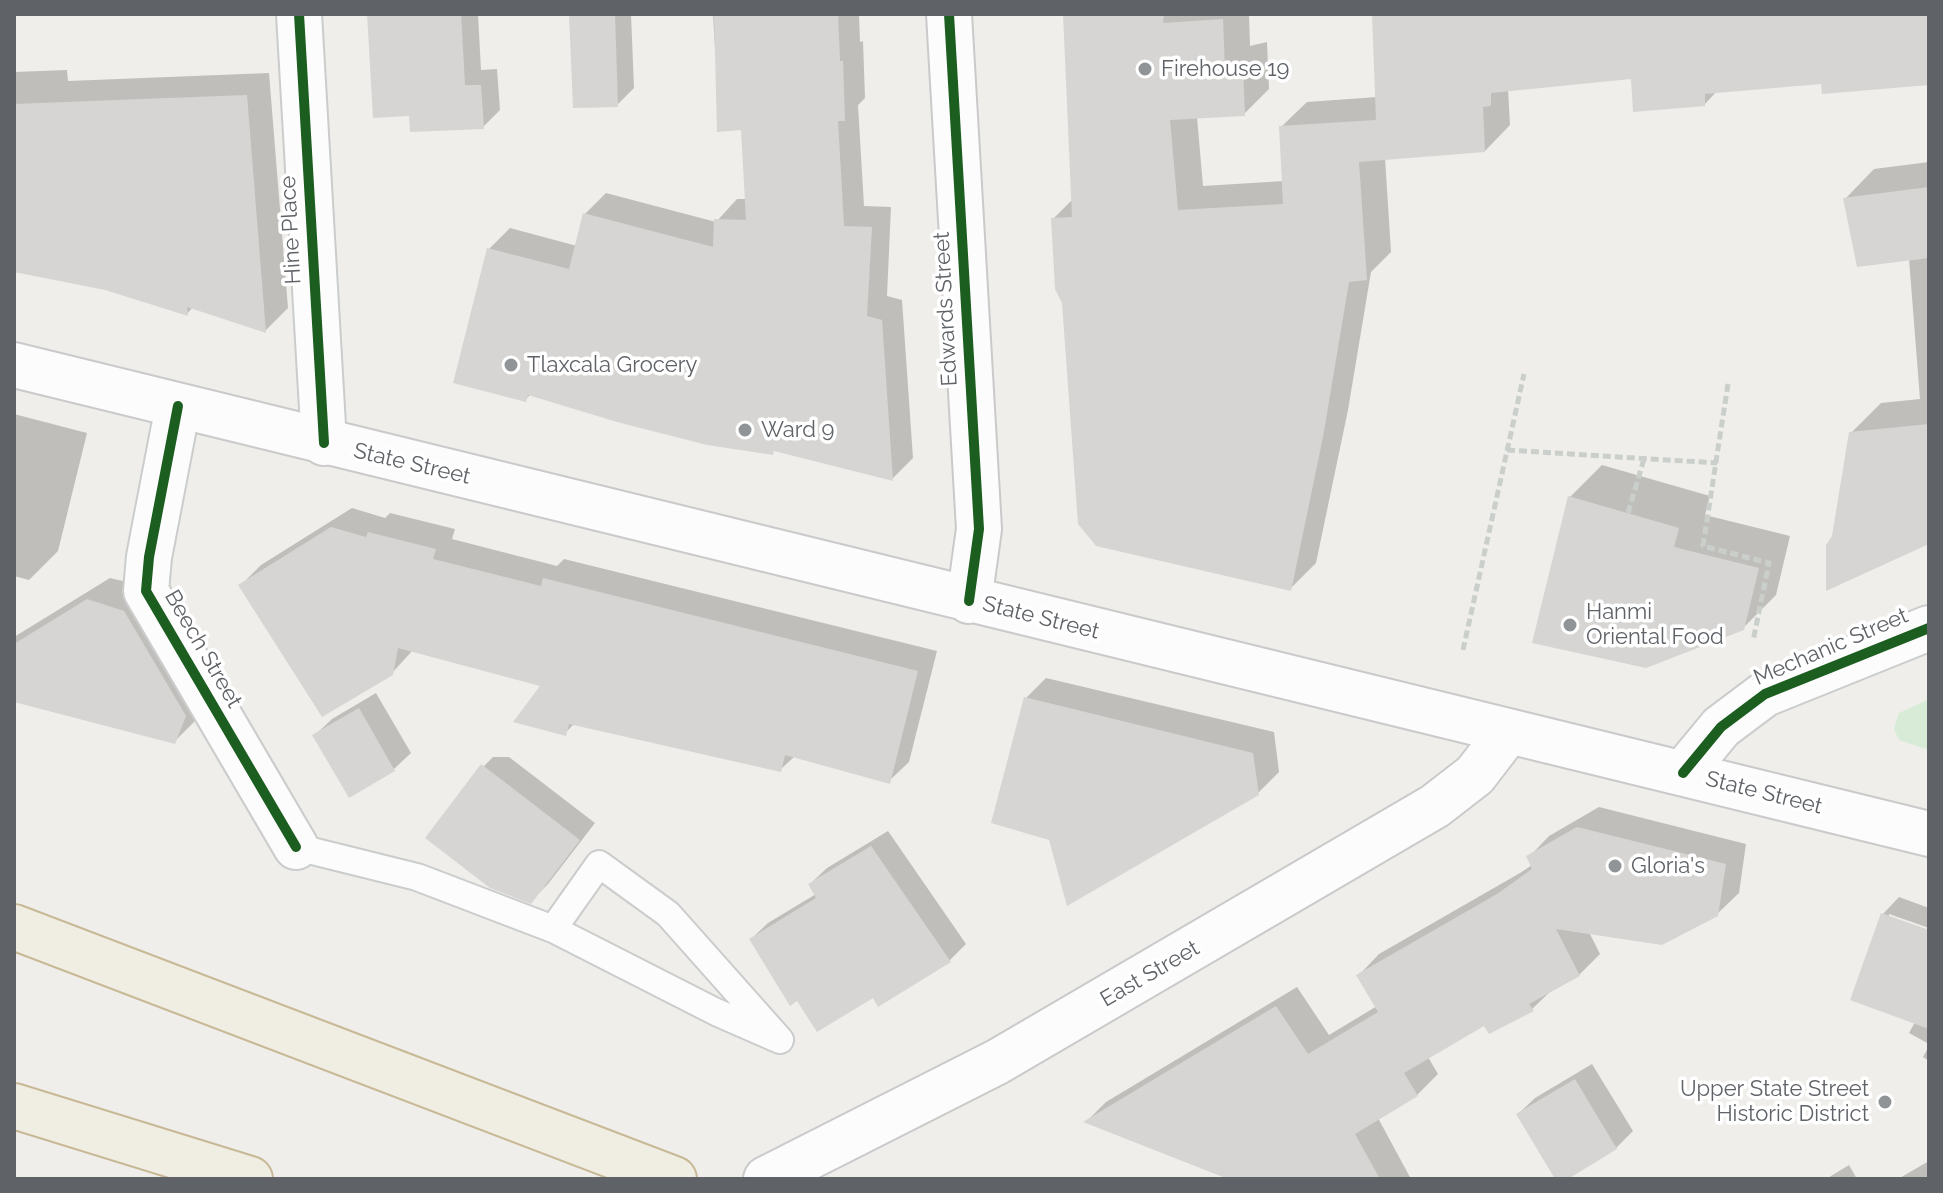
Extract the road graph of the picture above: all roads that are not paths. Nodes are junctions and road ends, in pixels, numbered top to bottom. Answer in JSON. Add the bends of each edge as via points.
{"nodes":[{"id":1,"x":299,"y":14,"type":"edge"},
{"id":2,"x":949,"y":14,"type":"edge"},
{"id":3,"x":14,"y":365,"type":"edge"},
{"id":4,"x":178,"y":406,"type":"junction"},
{"id":5,"x":324,"y":443,"type":"junction"},
{"id":6,"x":969,"y":601,"type":"junction"},
{"id":7,"x":1929,"y":628,"type":"edge"},
{"id":8,"x":1508,"y":732,"type":"junction"},
{"id":9,"x":1683,"y":773,"type":"junction"},
{"id":10,"x":1929,"y":834,"type":"edge"},
{"id":11,"x":296,"y":847,"type":"joint"},
{"id":12,"x":14,"y":927,"type":"edge"},
{"id":13,"x":553,"y":929,"type":"junction"},
{"id":14,"x":14,"y":1106,"type":"edge"},
{"id":15,"x":250,"y":1179,"type":"edge"},
{"id":16,"x":674,"y":1179,"type":"edge"},
{"id":17,"x":766,"y":1179,"type":"edge"}],
"edges":[{"from":1,"to":5,"type":"main road","name":"Hine Place"},
{"from":2,"to":6,"type":"main road","name":"Edwards Street","via":[[979,529]]},
{"from":3,"to":4,"type":"main road","name":"State Street"},
{"from":4,"to":5,"type":"main road","name":"State Street"},
{"from":4,"to":11,"type":"main road","name":"Beech Street","via":[[146,591]]},
{"from":5,"to":6,"type":"main road","name":"State Street"},
{"from":6,"to":8,"type":"main road","name":"State Street"},
{"from":7,"to":9,"type":"main road","name":"Mechanic Street","via":[[1744,706]]},
{"from":8,"to":9,"type":"main road","name":"State Street"},
{"from":8,"to":17,"type":"main road","name":"East Street","via":[[1475,775],[1435,806],[997,1062]]},
{"from":9,"to":10,"type":"main road","name":"State Street"},
{"from":11,"to":13,"type":"lane","via":[[417,877]]},
{"from":12,"to":16,"type":"highway"},
{"from":13,"to":13,"type":"lane","via":[[716,1012],[780,1040],[668,914],[599,864]]},
{"from":14,"to":15,"type":"highway"}]}
